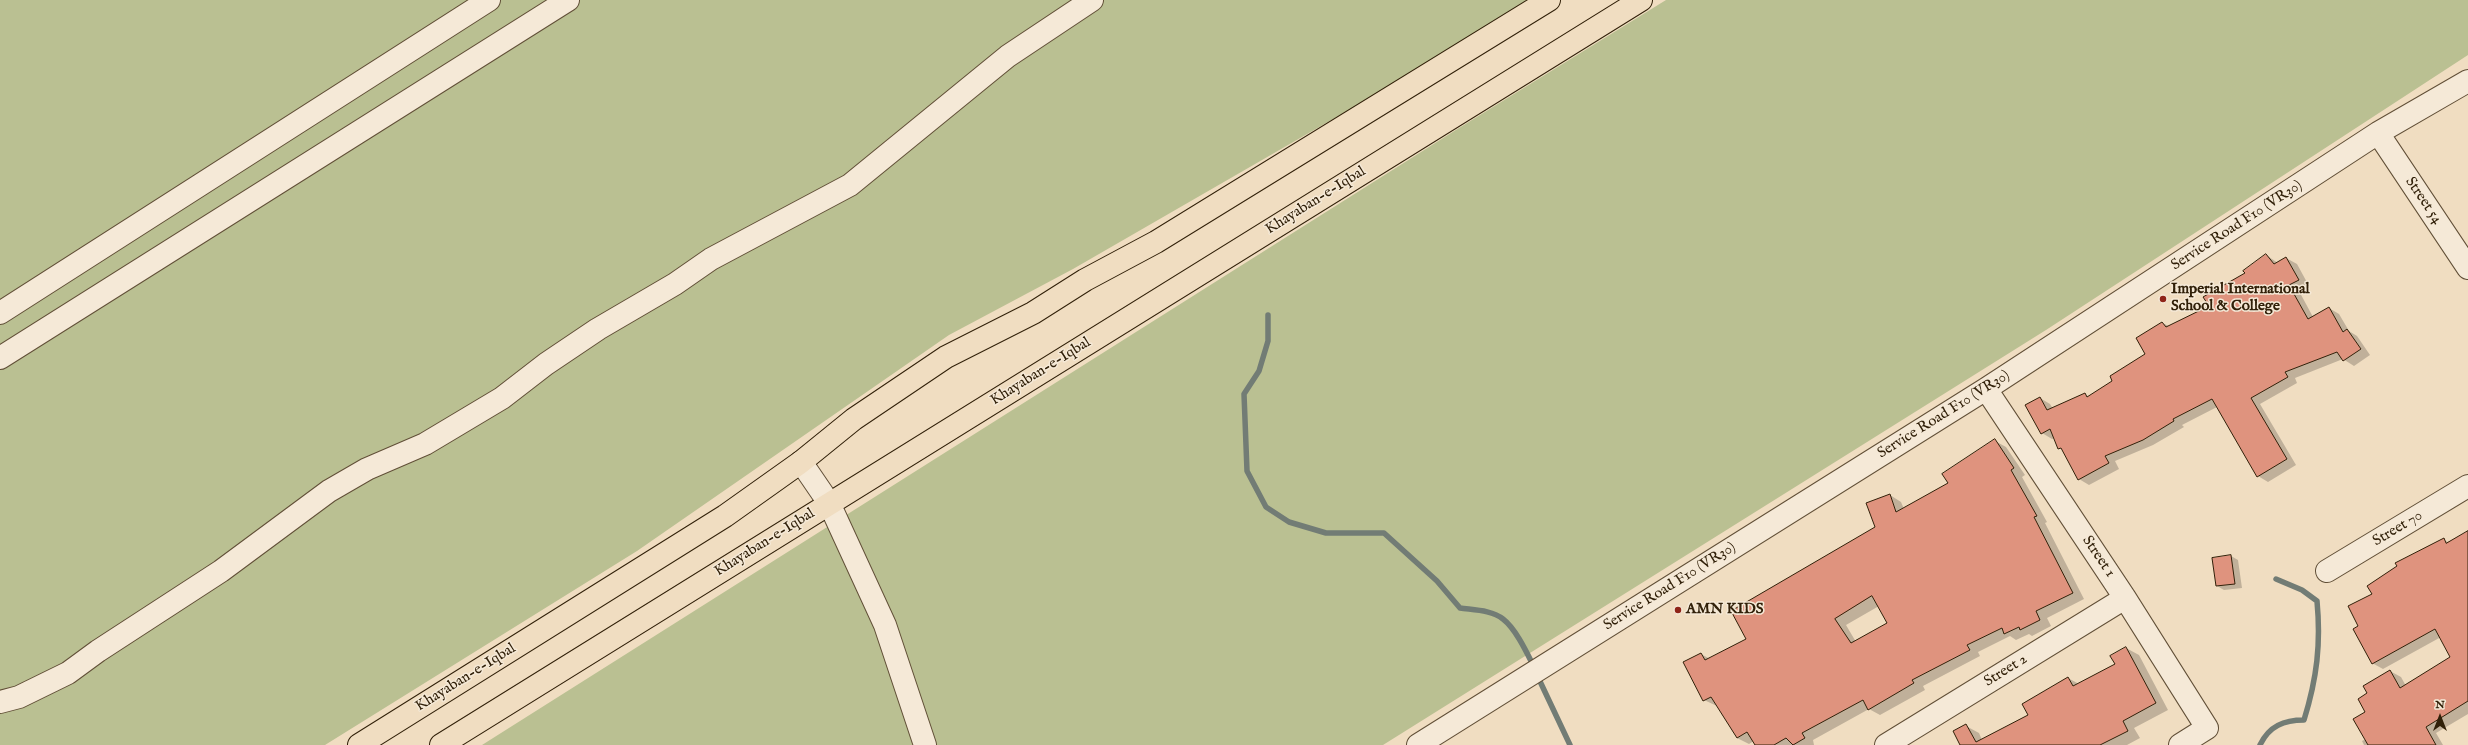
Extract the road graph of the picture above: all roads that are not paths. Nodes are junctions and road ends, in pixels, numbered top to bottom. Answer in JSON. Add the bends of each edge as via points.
{"nodes":[{"id":1,"x":489,"y":0,"type":"edge"},
{"id":2,"x":568,"y":0,"type":"edge"},
{"id":3,"x":1092,"y":0,"type":"edge"},
{"id":4,"x":1549,"y":0,"type":"edge"},
{"id":5,"x":1640,"y":0,"type":"edge"},
{"id":6,"x":2468,"y":81,"type":"edge"},
{"id":7,"x":2378,"y":133,"type":"junction"},
{"id":8,"x":2468,"y":268,"type":"edge"},
{"id":9,"x":0,"y":313,"type":"edge"},
{"id":10,"x":0,"y":358,"type":"edge"},
{"id":11,"x":1986,"y":389,"type":"junction"},
{"id":12,"x":800,"y":462,"type":"junction"},
{"id":13,"x":2468,"y":486,"type":"edge"},
{"id":14,"x":829,"y":503,"type":"junction"},
{"id":15,"x":2327,"y":571,"type":"dead end"},
{"id":16,"x":2125,"y":598,"type":"junction"},
{"id":17,"x":0,"y":702,"type":"edge"},
{"id":18,"x":359,"y":745,"type":"edge"},
{"id":19,"x":441,"y":745,"type":"edge"},
{"id":20,"x":925,"y":745,"type":"edge"},
{"id":21,"x":1418,"y":745,"type":"edge"},
{"id":22,"x":1886,"y":745,"type":"edge"},
{"id":23,"x":2180,"y":745,"type":"edge"}],
"edges":[{"from":1,"to":9,"type":"street"},
{"from":2,"to":10,"type":"street"},
{"from":3,"to":17,"type":"street","via":[[1008,56],[850,185],[711,258],[675,284],[598,329],[502,398],[425,444],[367,469],[328,491],[221,571],[68,673],[19,697]]},
{"from":4,"to":12,"type":"main road","name":"Khayaban-e-Iqbal","via":[[1156,242],[1085,280],[1033,313],[946,357],[854,419]]},
{"from":5,"to":14,"type":"main road","name":"Khayaban-e-Iqbal"},
{"from":6,"to":7,"type":"street","name":"Service Road F10 (VR30)"},
{"from":7,"to":8,"type":"street","name":"Street 54"},
{"from":7,"to":11,"type":"street","name":"Service Road F10 (VR30)"},
{"from":11,"to":16,"type":"street","name":"Street 1"},
{"from":11,"to":21,"type":"street","name":"Service Road F10 (VR30)"},
{"from":12,"to":14,"type":"street"},
{"from":12,"to":18,"type":"main road","name":"Khayaban-e-Iqbal","via":[[725,516]]},
{"from":13,"to":15,"type":"street","name":"Street 70"},
{"from":14,"to":19,"type":"main road","name":"Khayaban-e-Iqbal"},
{"from":14,"to":20,"type":"street","via":[[885,625]]},
{"from":16,"to":22,"type":"street","name":"Street 2"},
{"from":16,"to":23,"type":"street","name":"Street 1","via":[[2207,728]]}]}
